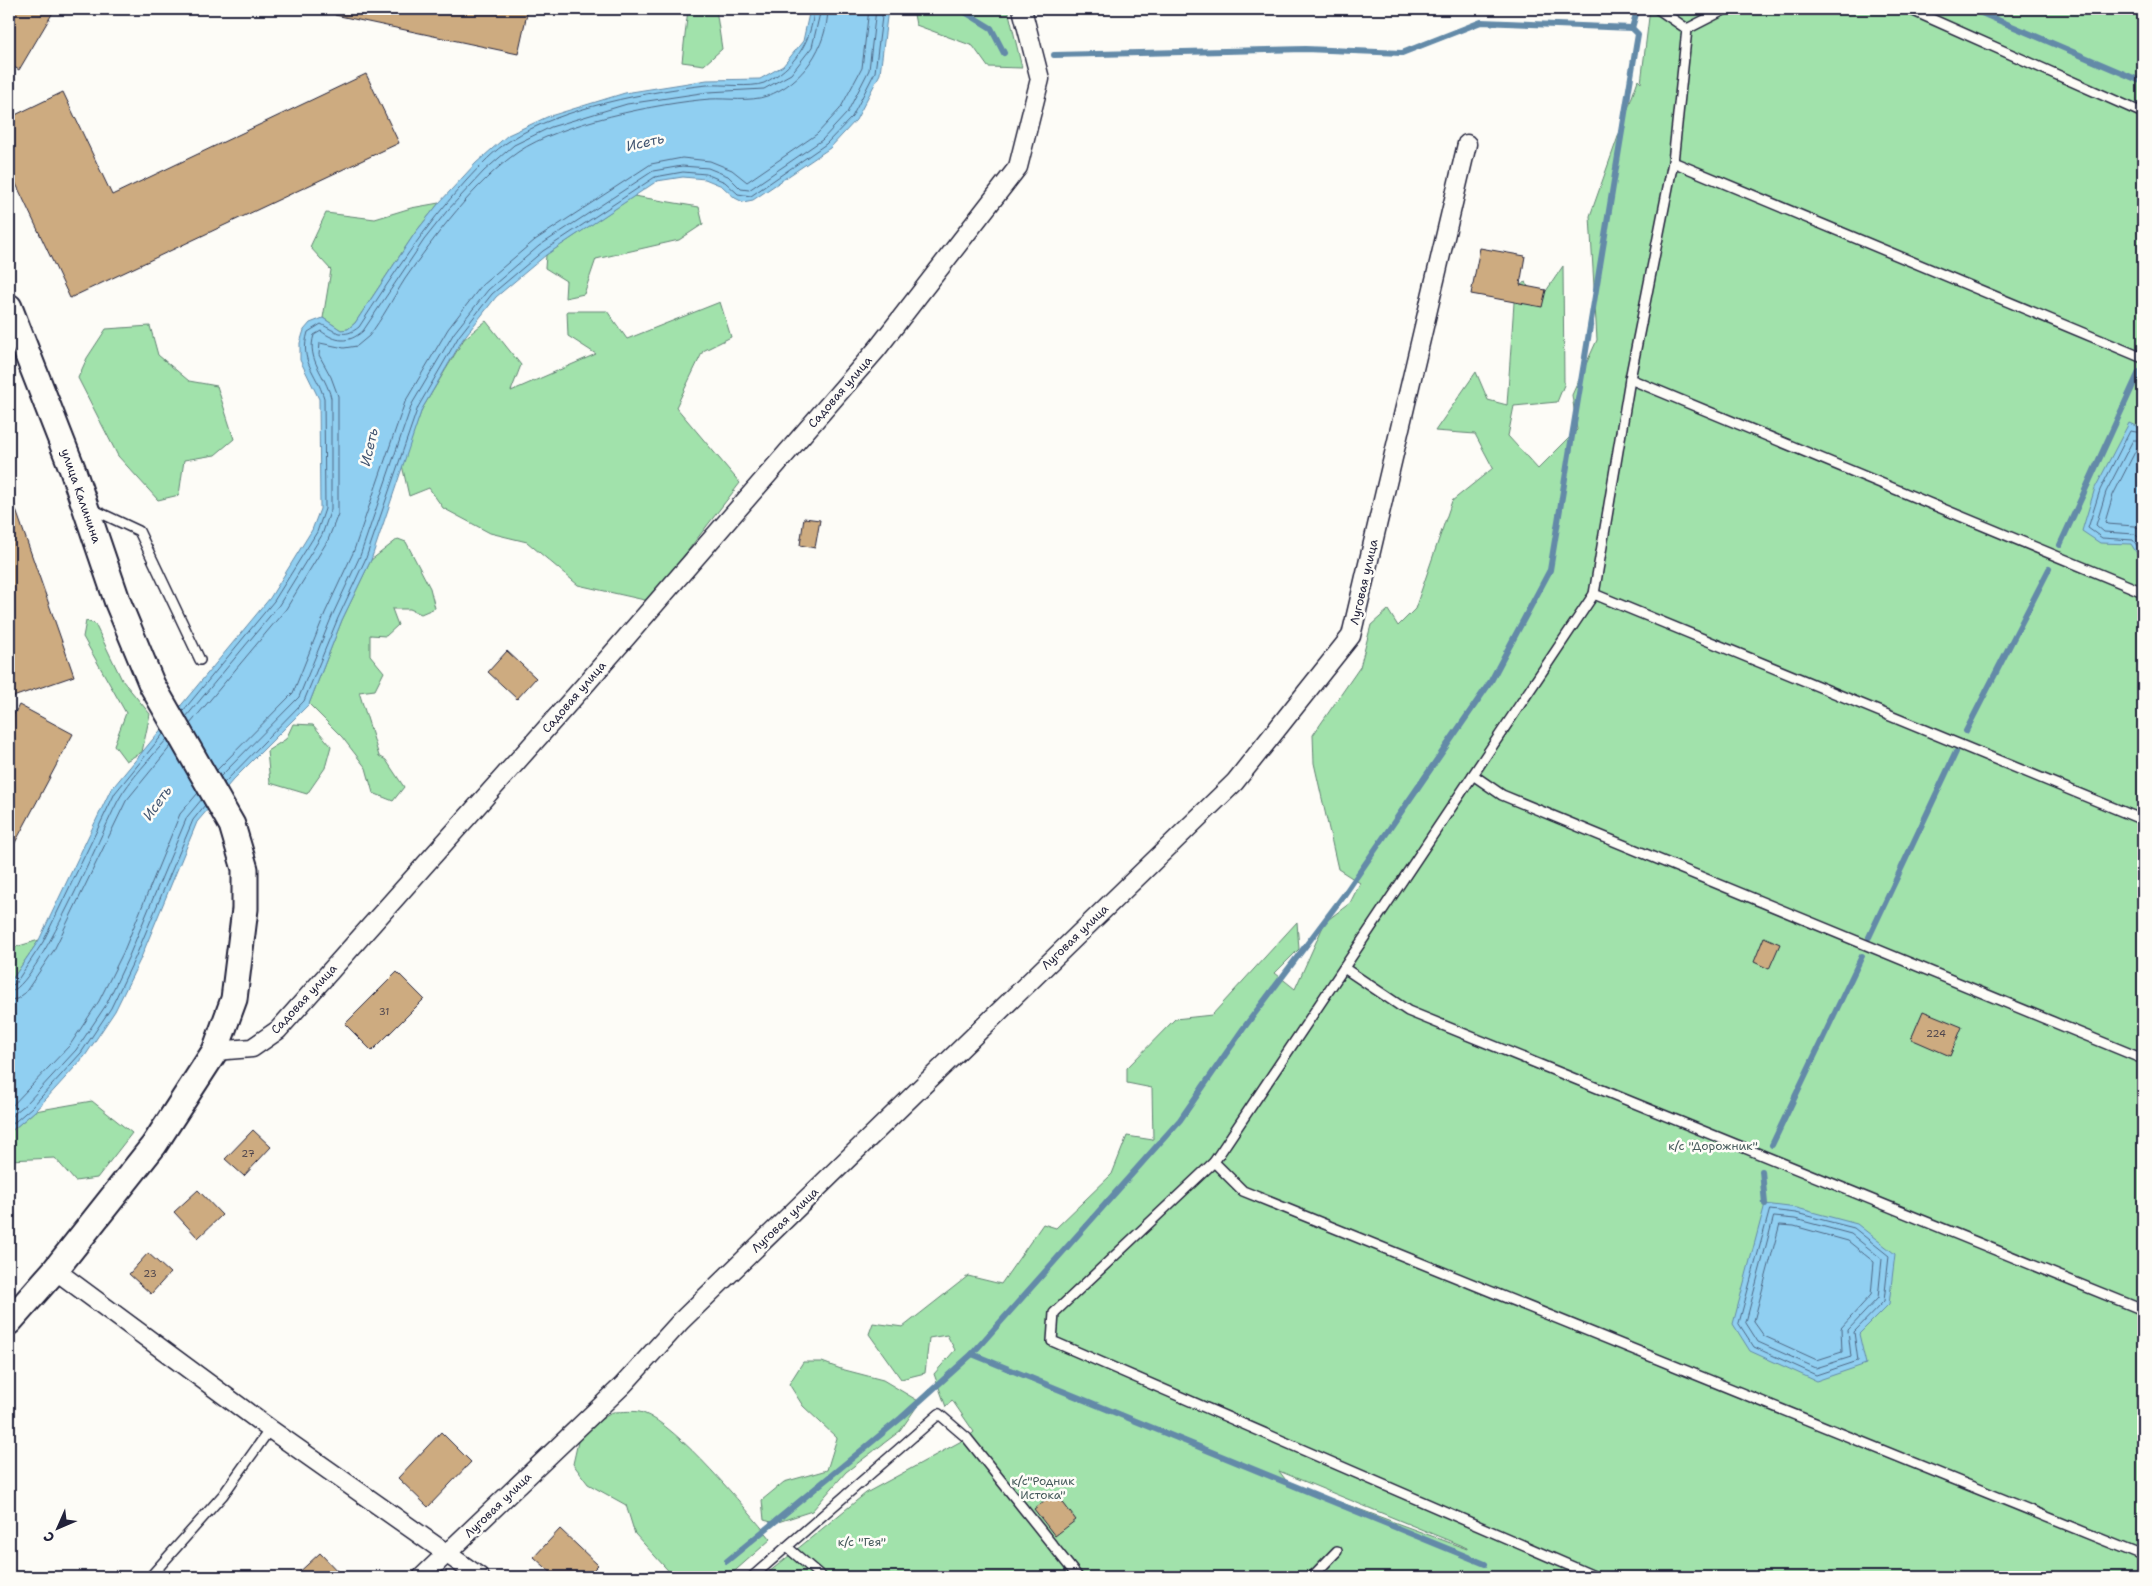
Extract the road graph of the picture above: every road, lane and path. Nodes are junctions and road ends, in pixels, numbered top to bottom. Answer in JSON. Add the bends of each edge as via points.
{"nodes":[{"id":1,"x":1022,"y":9,"type":"edge"},
{"id":2,"x":1658,"y":9,"type":"edge"},
{"id":3,"x":1726,"y":9,"type":"edge"},
{"id":4,"x":1909,"y":9,"type":"edge"},
{"id":5,"x":1687,"y":29,"type":"junction"},
{"id":6,"x":2143,"y":113,"type":"edge"},
{"id":7,"x":1467,"y":144,"type":"dead end"},
{"id":8,"x":1673,"y":162,"type":"junction"},
{"id":9,"x":9,"y":307,"type":"edge"},
{"id":10,"x":2143,"y":358,"type":"edge"},
{"id":11,"x":1630,"y":379,"type":"junction"},
{"id":12,"x":86,"y":507,"type":"junction"},
{"id":13,"x":2143,"y":592,"type":"edge"},
{"id":14,"x":1594,"y":594,"type":"junction"},
{"id":15,"x":200,"y":660,"type":"dead end"},
{"id":16,"x":1473,"y":776,"type":"junction"},
{"id":17,"x":2143,"y":820,"type":"edge"},
{"id":18,"x":1344,"y":968,"type":"junction"},
{"id":19,"x":214,"y":1051,"type":"junction"},
{"id":20,"x":2143,"y":1060,"type":"edge"},
{"id":21,"x":1214,"y":1162,"type":"junction"},
{"id":22,"x":55,"y":1270,"type":"junction"},
{"id":23,"x":2143,"y":1310,"type":"edge"},
{"id":24,"x":9,"y":1322,"type":"edge"},
{"id":25,"x":270,"y":1429,"type":"junction"},
{"id":26,"x":788,"y":1547,"type":"junction"},
{"id":27,"x":1337,"y":1551,"type":"dead end"},
{"id":28,"x":446,"y":1554,"type":"junction"},
{"id":29,"x":2143,"y":1556,"type":"edge"},
{"id":30,"x":150,"y":1577,"type":"edge"},
{"id":31,"x":422,"y":1577,"type":"edge"},
{"id":32,"x":480,"y":1577,"type":"edge"},
{"id":33,"x":752,"y":1577,"type":"edge"},
{"id":34,"x":822,"y":1577,"type":"edge"},
{"id":35,"x":1078,"y":1577,"type":"edge"},
{"id":36,"x":1312,"y":1577,"type":"edge"},
{"id":37,"x":1596,"y":1577,"type":"edge"}],
"edges":[{"from":1,"to":19,"type":"street","name":"Садовая улица","via":[[1040,79],[1018,168],[877,349],[584,686],[278,1030],[252,1048]]},
{"from":2,"to":5,"type":"lane"},
{"from":3,"to":5,"type":"lane"},
{"from":4,"to":6,"type":"lane"},
{"from":5,"to":8,"type":"lane"},
{"from":7,"to":28,"type":"street","name":"Луговая улица","via":[[1351,636],[1235,782],[681,1322],[623,1385]]},
{"from":8,"to":10,"type":"lane"},
{"from":8,"to":11,"type":"lane"},
{"from":9,"to":12,"type":"main road","name":"улица Калинина"},
{"from":11,"to":13,"type":"lane"},
{"from":11,"to":14,"type":"lane"},
{"from":12,"to":15,"type":"lane","via":[[139,531]]},
{"from":12,"to":19,"type":"main road","name":"улица Калинина","via":[[118,603],[152,685],[232,825],[244,869],[245,909],[234,999]]},
{"from":14,"to":16,"type":"lane"},
{"from":14,"to":17,"type":"lane"},
{"from":16,"to":18,"type":"lane"},
{"from":16,"to":20,"type":"lane","via":[[1511,798]]},
{"from":18,"to":21,"type":"lane"},
{"from":18,"to":23,"type":"lane","via":[[1408,1011]]},
{"from":19,"to":22,"type":"main road","via":[[154,1145]]},
{"from":21,"to":29,"type":"lane","via":[[1244,1191]]},
{"from":21,"to":37,"type":"lane","via":[[1054,1313],[1052,1341]]},
{"from":22,"to":24,"type":"main road"},
{"from":22,"to":25,"type":"street"},
{"from":25,"to":28,"type":"street"},
{"from":25,"to":30,"type":"lane","via":[[224,1495]]},
{"from":26,"to":33,"type":"lane"},
{"from":26,"to":34,"type":"lane"},
{"from":26,"to":35,"type":"lane","via":[[939,1414],[967,1438]]},
{"from":27,"to":36,"type":"lane"},
{"from":28,"to":31,"type":"street","name":"Луговая улица"},
{"from":28,"to":32,"type":"street"}]}
